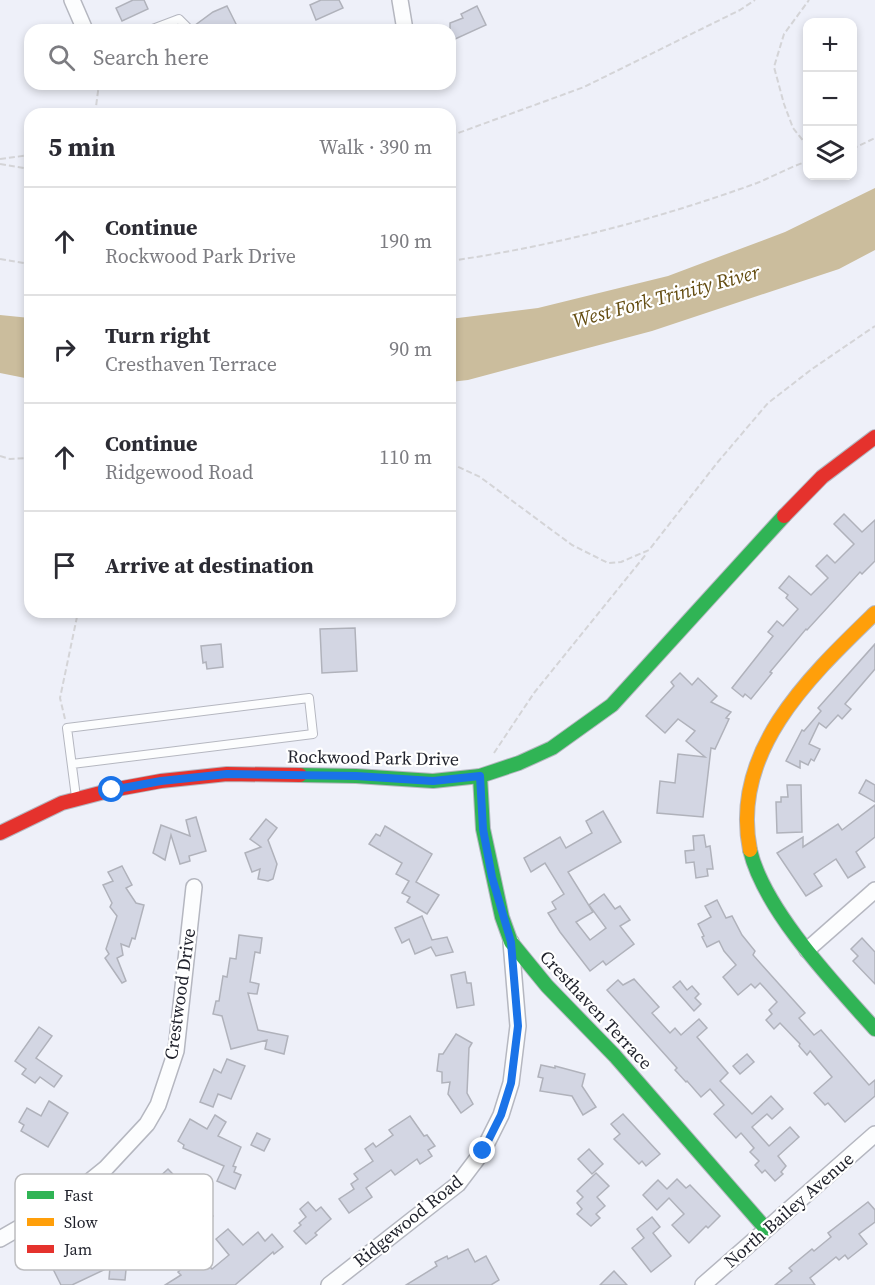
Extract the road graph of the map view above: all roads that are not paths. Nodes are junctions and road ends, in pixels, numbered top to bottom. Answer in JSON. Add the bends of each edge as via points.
{"nodes":[{"id":1,"x":72,"y":0,"type":"edge"},
{"id":2,"x":400,"y":0,"type":"edge"},
{"id":3,"x":82,"y":24,"type":"edge"},
{"id":4,"x":166,"y":24,"type":"edge"},
{"id":5,"x":184,"y":24,"type":"edge"},
{"id":6,"x":404,"y":24,"type":"edge"},
{"id":7,"x":875,"y":437,"type":"edge"},
{"id":8,"x":875,"y":612,"type":"edge"},
{"id":9,"x":72,"y":764,"type":"junction"},
{"id":10,"x":480,"y":776,"type":"junction"},
{"id":11,"x":77,"y":799,"type":"junction"},
{"id":12,"x":0,"y":833,"type":"edge"},
{"id":13,"x":194,"y":887,"type":"dead end"},
{"id":14,"x":875,"y":890,"type":"edge"},
{"id":15,"x":511,"y":942,"type":"junction"},
{"id":16,"x":807,"y":950,"type":"junction"},
{"id":17,"x":875,"y":1029,"type":"edge"},
{"id":18,"x":875,"y":1134,"type":"edge"},
{"id":19,"x":99,"y":1174,"type":"edge"},
{"id":20,"x":766,"y":1229,"type":"junction"},
{"id":21,"x":15,"y":1230,"type":"edge"},
{"id":22,"x":0,"y":1239,"type":"edge"},
{"id":23,"x":329,"y":1285,"type":"edge"},
{"id":24,"x":703,"y":1285,"type":"edge"}],
"edges":[{"from":1,"to":3,"type":"street"},
{"from":2,"to":6,"type":"street"},
{"from":4,"to":5,"type":"lane","via":[[179,19]]},
{"from":7,"to":10,"type":"street","name":"Rockwood Park Drive","via":[[802,496],[612,705],[552,748]]},
{"from":8,"to":16,"type":"street","via":[[826,661],[776,724],[761,751],[748,790],[750,853],[757,874]]},
{"from":9,"to":9,"type":"lane","via":[[313,734],[309,698],[68,728]]},
{"from":9,"to":11,"type":"lane"},
{"from":10,"to":11,"type":"street","name":"Rockwood Park Drive","via":[[433,781],[227,774],[161,781]]},
{"from":10,"to":15,"type":"street","name":"Cresthaven Terrace","via":[[483,829]]},
{"from":11,"to":12,"type":"street","name":"Rockwood Park Drive"},
{"from":13,"to":19,"type":"street","name":"Crestwood Drive","via":[[176,1051],[158,1105],[147,1124]]},
{"from":14,"to":16,"type":"street"},
{"from":15,"to":20,"type":"street","name":"Cresthaven Terrace"},
{"from":15,"to":23,"type":"street","name":"Ridgewood Road","via":[[518,1026],[511,1083],[483,1151],[458,1184]]},
{"from":16,"to":17,"type":"street"},
{"from":18,"to":20,"type":"street","name":"North Bailey Avenue"},
{"from":20,"to":24,"type":"street","name":"North Bailey Avenue"},
{"from":21,"to":22,"type":"street","name":"Crestwood Drive"}]}
